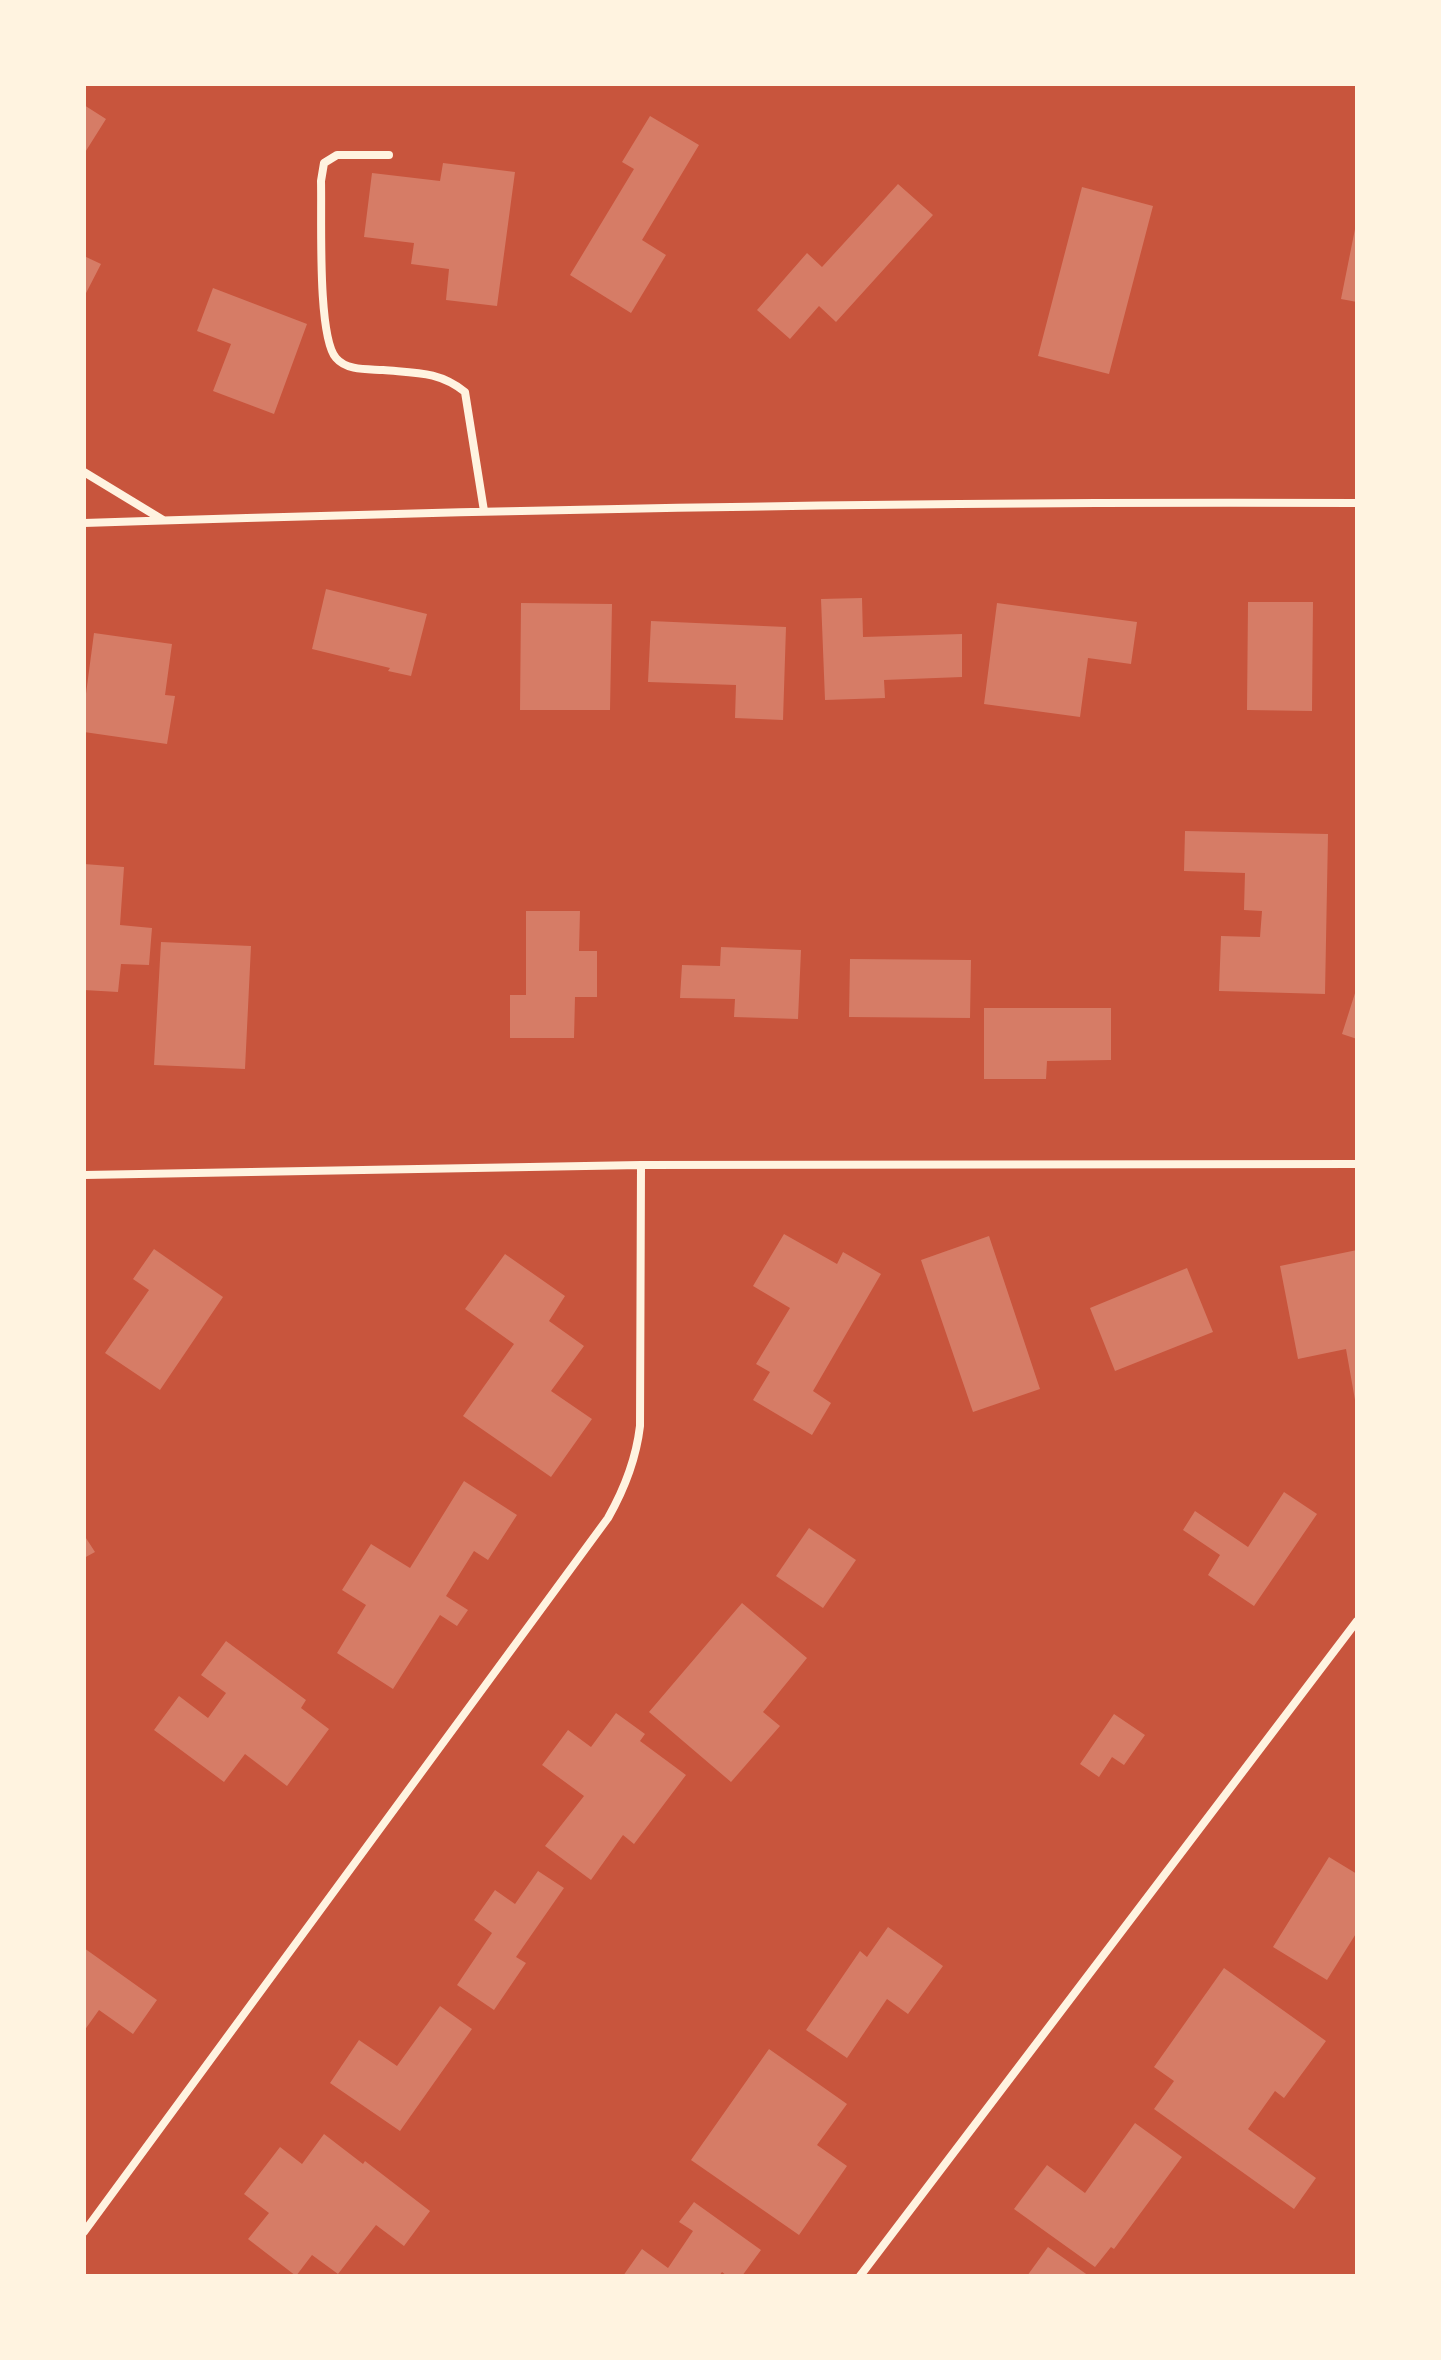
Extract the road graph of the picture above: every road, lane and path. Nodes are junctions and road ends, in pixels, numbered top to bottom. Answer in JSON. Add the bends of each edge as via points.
{"nodes":[{"id":1,"x":389,"y":155,"type":"dead end"},
{"id":2,"x":84,"y":472,"type":"edge"},
{"id":3,"x":1357,"y":503,"type":"edge"},
{"id":4,"x":484,"y":511,"type":"junction"},
{"id":5,"x":164,"y":520,"type":"junction"},
{"id":6,"x":84,"y":523,"type":"edge"},
{"id":7,"x":1357,"y":1164,"type":"edge"},
{"id":8,"x":641,"y":1165,"type":"junction"},
{"id":9,"x":84,"y":1175,"type":"edge"},
{"id":10,"x":1357,"y":1621,"type":"edge"},
{"id":11,"x":84,"y":2232,"type":"edge"},
{"id":12,"x":860,"y":2276,"type":"edge"}],
"edges":[{"from":1,"to":4,"type":"street","via":[[337,155],[324,163],[325,321],[330,348],[338,361],[351,367],[431,375],[450,380],[465,392]]},
{"from":2,"to":5,"type":"street"},
{"from":3,"to":4,"type":"street","via":[[1022,501]]},
{"from":4,"to":5,"type":"street"},
{"from":5,"to":6,"type":"street"},
{"from":7,"to":8,"type":"street"},
{"from":8,"to":9,"type":"street"},
{"from":8,"to":11,"type":"street","via":[[640,1426],[625,1487],[608,1518]]},
{"from":10,"to":12,"type":"street"}]}
